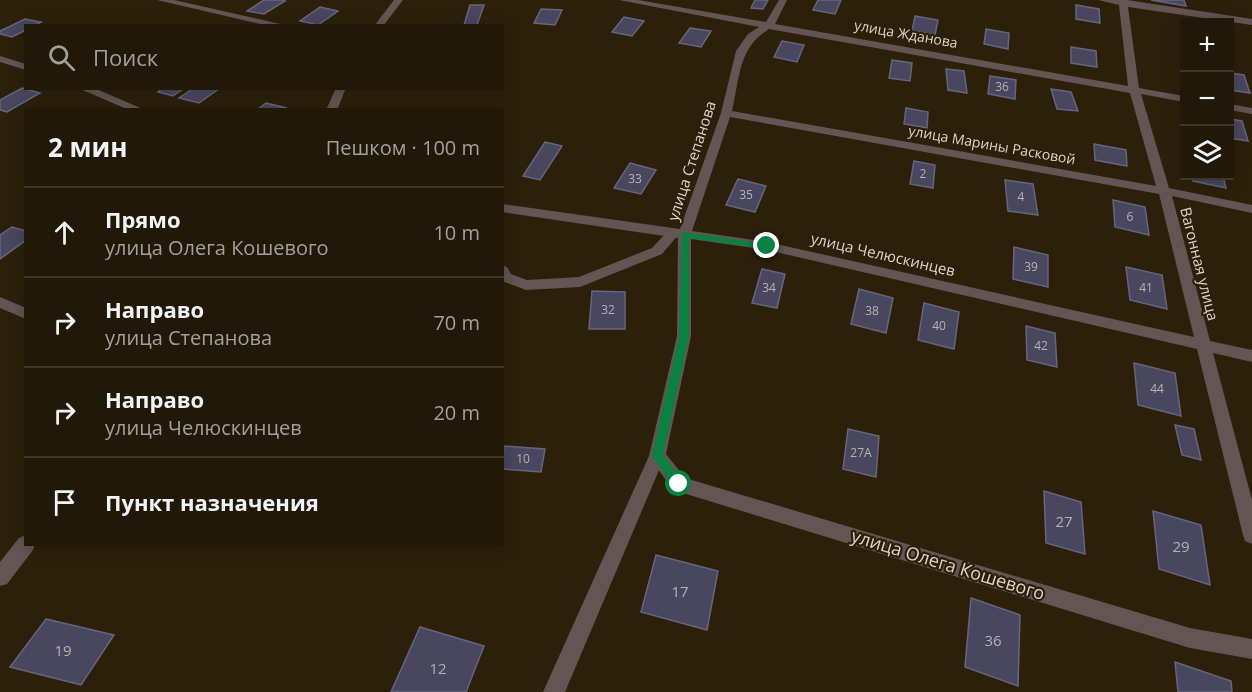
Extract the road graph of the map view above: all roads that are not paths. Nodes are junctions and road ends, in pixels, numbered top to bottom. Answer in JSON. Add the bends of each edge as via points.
{"nodes":[{"id":1,"x":161,"y":0,"type":"edge"},
{"id":2,"x":399,"y":0,"type":"edge"},
{"id":3,"x":623,"y":0,"type":"edge"},
{"id":4,"x":783,"y":0,"type":"edge"},
{"id":5,"x":1102,"y":0,"type":"edge"},
{"id":6,"x":1123,"y":2,"type":"edge"},
{"id":7,"x":1252,"y":22,"type":"edge"},
{"id":8,"x":275,"y":24,"type":"edge"},
{"id":9,"x":380,"y":24,"type":"edge"},
{"id":10,"x":770,"y":24,"type":"junction"},
{"id":11,"x":0,"y":59,"type":"edge"},
{"id":12,"x":24,"y":66,"type":"edge"},
{"id":13,"x":88,"y":90,"type":"edge"},
{"id":14,"x":340,"y":90,"type":"edge"},
{"id":15,"x":1134,"y":90,"type":"junction"},
{"id":16,"x":1180,"y":98,"type":"edge"},
{"id":17,"x":135,"y":108,"type":"edge"},
{"id":18,"x":332,"y":108,"type":"edge"},
{"id":19,"x":1234,"y":108,"type":"edge"},
{"id":20,"x":1252,"y":111,"type":"edge"},
{"id":21,"x":726,"y":113,"type":"junction"},
{"id":22,"x":1164,"y":191,"type":"junction"},
{"id":23,"x":504,"y":208,"type":"edge"},
{"id":24,"x":1252,"y":209,"type":"edge"},
{"id":25,"x":679,"y":234,"type":"junction"},
{"id":26,"x":504,"y":274,"type":"edge"},
{"id":27,"x":0,"y":302,"type":"edge"},
{"id":28,"x":24,"y":313,"type":"edge"},
{"id":29,"x":1202,"y":343,"type":"junction"},
{"id":30,"x":1252,"y":356,"type":"edge"},
{"id":31,"x":657,"y":456,"type":"junction"},
{"id":32,"x":1252,"y":535,"type":"edge"},
{"id":33,"x":25,"y":546,"type":"edge"},
{"id":34,"x":0,"y":577,"type":"edge"},
{"id":35,"x":1252,"y":650,"type":"edge"},
{"id":36,"x":554,"y":692,"type":"edge"}],
"edges":[{"from":1,"to":8,"type":"street"},
{"from":2,"to":9,"type":"street"},
{"from":3,"to":10,"type":"street","name":"улица Жданова"},
{"from":4,"to":10,"type":"street","name":"улица Степанова"},
{"from":5,"to":6,"type":"street"},
{"from":6,"to":7,"type":"street"},
{"from":6,"to":15,"type":"street","name":"Вагонная улица"},
{"from":10,"to":15,"type":"street","name":"улица Жданова"},
{"from":10,"to":21,"type":"street","name":"улица Степанова","via":[[751,36],[741,51]]},
{"from":11,"to":12,"type":"street"},
{"from":13,"to":17,"type":"street"},
{"from":14,"to":18,"type":"street"},
{"from":15,"to":16,"type":"street","name":"улица Жданова"},
{"from":15,"to":22,"type":"street","name":"Вагонная улица"},
{"from":19,"to":20,"type":"street"},
{"from":21,"to":22,"type":"street","name":"улица Марины Расковой"},
{"from":21,"to":25,"type":"street","name":"улица Степанова"},
{"from":22,"to":24,"type":"street","name":"улица Марины Расковой"},
{"from":22,"to":29,"type":"street","name":"Вагонная улица"},
{"from":23,"to":25,"type":"street","name":"улица Челюскинцев"},
{"from":25,"to":26,"type":"street","via":[[657,251],[580,282],[526,285]]},
{"from":25,"to":29,"type":"street","name":"улица Челюскинцев","via":[[767,246]]},
{"from":25,"to":31,"type":"street","name":"улица Степанова","via":[[684,336]]},
{"from":27,"to":28,"type":"street"},
{"from":29,"to":30,"type":"street","name":"улица Челюскинцев"},
{"from":29,"to":32,"type":"street","name":"Вагонная улица"},
{"from":31,"to":35,"type":"street","name":"улица Олега Кошевого","via":[[679,484],[1190,638]]},
{"from":31,"to":36,"type":"street","name":"улица Степанова"},
{"from":33,"to":34,"type":"street"}]}
